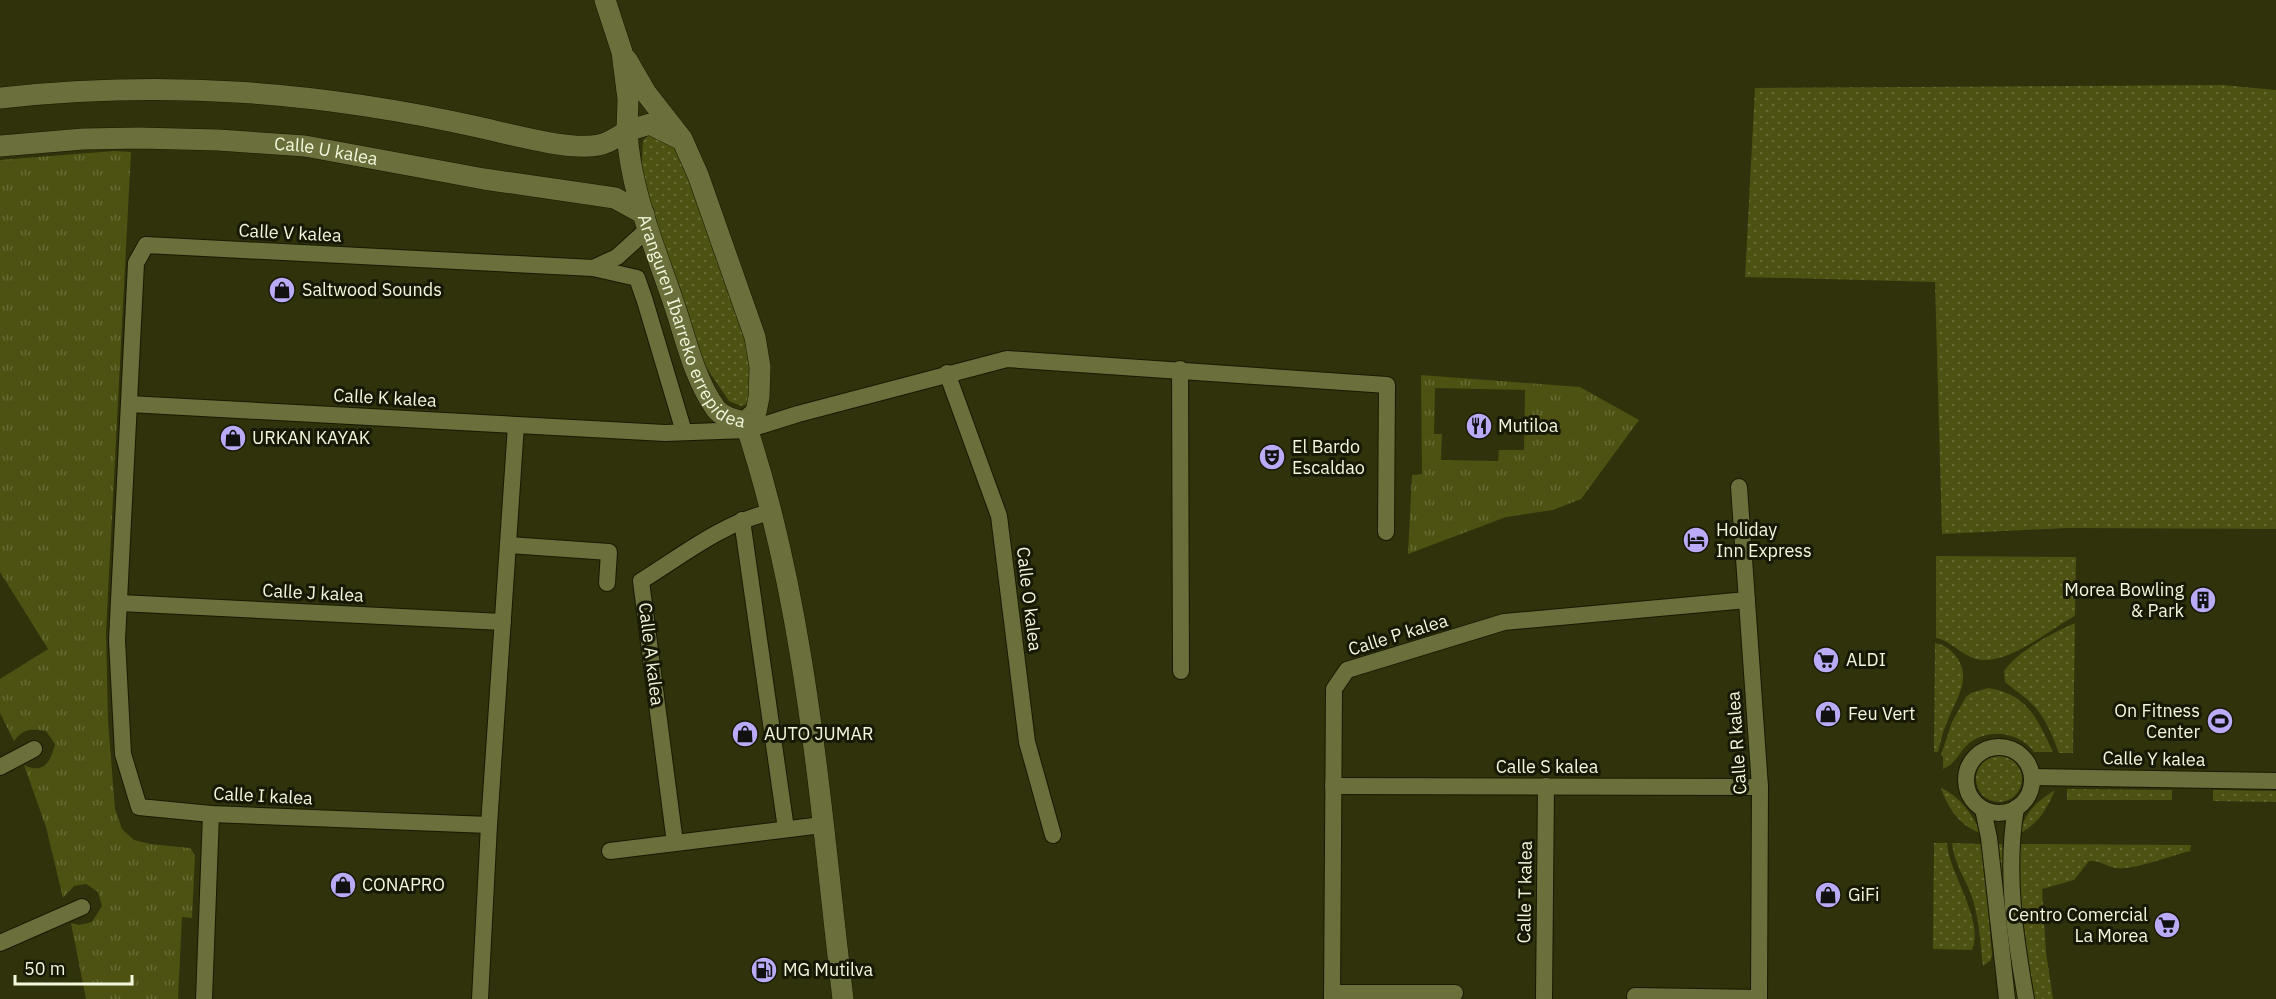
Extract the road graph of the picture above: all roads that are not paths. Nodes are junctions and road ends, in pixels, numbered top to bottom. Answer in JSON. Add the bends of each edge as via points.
{"nodes":[{"id":1,"x":605,"y":0,"type":"edge"},
{"id":2,"x":622,"y":52,"type":"junction"},
{"id":3,"x":0,"y":98,"type":"edge"},
{"id":4,"x":627,"y":131,"type":"junction"},
{"id":5,"x":682,"y":140,"type":"junction"},
{"id":6,"x":0,"y":147,"type":"edge"},
{"id":7,"x":646,"y":221,"type":"junction"},
{"id":8,"x":593,"y":268,"type":"junction"},
{"id":9,"x":1180,"y":369,"type":"junction"},
{"id":10,"x":947,"y":373,"type":"junction"},
{"id":11,"x":129,"y":404,"type":"junction"},
{"id":12,"x":516,"y":425,"type":"junction"},
{"id":13,"x":746,"y":426,"type":"junction"},
{"id":14,"x":684,"y":432,"type":"junction"},
{"id":15,"x":1739,"y":487,"type":"dead end"},
{"id":16,"x":771,"y":512,"type":"junction"},
{"id":17,"x":742,"y":520,"type":"junction"},
{"id":18,"x":1386,"y":532,"type":"dead end"},
{"id":19,"x":509,"y":545,"type":"junction"},
{"id":20,"x":607,"y":584,"type":"dead end"},
{"id":21,"x":1747,"y":600,"type":"junction"},
{"id":22,"x":120,"y":603,"type":"junction"},
{"id":23,"x":503,"y":622,"type":"junction"},
{"id":24,"x":1181,"y":671,"type":"dead end"},
{"id":25,"x":34,"y":749,"type":"dead end"},
{"id":26,"x":0,"y":766,"type":"edge"},
{"id":27,"x":2032,"y":777,"type":"junction"},
{"id":28,"x":2276,"y":781,"type":"edge"},
{"id":29,"x":1333,"y":786,"type":"junction"},
{"id":30,"x":1546,"y":786,"type":"junction"},
{"id":31,"x":1760,"y":787,"type":"junction"},
{"id":32,"x":2016,"y":808,"type":"junction"},
{"id":33,"x":1983,"y":809,"type":"junction"},
{"id":34,"x":211,"y":814,"type":"junction"},
{"id":35,"x":489,"y":825,"type":"junction"},
{"id":36,"x":822,"y":825,"type":"junction"},
{"id":37,"x":786,"y":829,"type":"junction"},
{"id":38,"x":1053,"y":835,"type":"dead end"},
{"id":39,"x":675,"y":843,"type":"junction"},
{"id":40,"x":610,"y":851,"type":"dead end"},
{"id":41,"x":82,"y":907,"type":"dead end"},
{"id":42,"x":0,"y":943,"type":"edge"},
{"id":43,"x":1455,"y":993,"type":"dead end"},
{"id":44,"x":1332,"y":996,"type":"edge"},
{"id":45,"x":1635,"y":996,"type":"dead end"},
{"id":46,"x":1759,"y":998,"type":"edge"},
{"id":47,"x":204,"y":999,"type":"edge"},
{"id":48,"x":480,"y":999,"type":"edge"},
{"id":49,"x":843,"y":999,"type":"edge"},
{"id":50,"x":1544,"y":999,"type":"edge"},
{"id":51,"x":2007,"y":999,"type":"edge"},
{"id":52,"x":2026,"y":999,"type":"edge"}],
"edges":[{"from":1,"to":2,"type":"street","name":"Aranguren Ibarreko errepidea"},
{"from":2,"to":4,"type":"street","name":"Aranguren Ibarreko errepidea","via":[[628,99]]},
{"from":2,"to":5,"type":"street","name":"Aranguren Ibarreko errepidea","via":[[646,93]]},
{"from":3,"to":4,"type":"street","via":[[126,88],[193,88],[398,110],[584,147],[602,145]]},
{"from":4,"to":5,"type":"street","via":[[650,124]]},
{"from":4,"to":7,"type":"street","name":"Aranguren Ibarreko errepidea","via":[[628,160]]},
{"from":5,"to":13,"type":"street","name":"Aranguren Ibarreko errepidea","via":[[755,337],[759,397],[756,412]]},
{"from":6,"to":7,"type":"street","name":"Calle U kalea","via":[[139,138],[305,146],[615,198]]},
{"from":7,"to":8,"type":"street","name":"Calle V kalea","via":[[617,257]]},
{"from":7,"to":13,"type":"street","name":"Aranguren Ibarreko errepidea","via":[[708,397],[718,411]]},
{"from":8,"to":11,"type":"street","name":"Calle V kalea","via":[[146,245],[136,263]]},
{"from":8,"to":14,"type":"street","name":"Calle V kalea","via":[[637,278]]},
{"from":9,"to":10,"type":"street","via":[[1007,359]]},
{"from":9,"to":18,"type":"street","via":[[1387,385]]},
{"from":9,"to":24,"type":"street"},
{"from":10,"to":13,"type":"street"},
{"from":10,"to":38,"type":"street","name":"Calle O kalea","via":[[999,516],[1027,742]]},
{"from":11,"to":12,"type":"street","name":"Calle K kalea"},
{"from":11,"to":22,"type":"street"},
{"from":12,"to":14,"type":"street","name":"Calle K kalea"},
{"from":12,"to":19,"type":"street"},
{"from":13,"to":14,"type":"street","name":"Calle K kalea"},
{"from":13,"to":16,"type":"street"},
{"from":15,"to":21,"type":"street","name":"Calle R kalea"},
{"from":16,"to":17,"type":"street","name":"Calle A kalea"},
{"from":16,"to":36,"type":"street","via":[[798,632]]},
{"from":17,"to":37,"type":"street"},
{"from":17,"to":39,"type":"street","name":"Calle A kalea","via":[[641,582]]},
{"from":19,"to":20,"type":"street","via":[[609,552]]},
{"from":19,"to":23,"type":"street"},
{"from":21,"to":29,"type":"street","name":"Calle P kalea","via":[[1504,622],[1347,669],[1334,689]]},
{"from":21,"to":31,"type":"street","name":"Calle R kalea"},
{"from":22,"to":23,"type":"street","name":"Calle J kalea"},
{"from":22,"to":34,"type":"street","name":"Calle I kalea","via":[[117,640],[123,754],[139,807]]},
{"from":23,"to":35,"type":"street"},
{"from":25,"to":26,"type":"street"},
{"from":27,"to":28,"type":"street","name":"Calle Y kalea"},
{"from":27,"to":32,"type":"street","via":[[2030,791]]},
{"from":27,"to":33,"type":"street","via":[[2019,754],[2008,748],[1986,749],[1973,759],[1966,781],[1971,798]]},
{"from":29,"to":30,"type":"street","name":"Calle S kalea"},
{"from":29,"to":44,"type":"street","name":"Calle P kalea"},
{"from":30,"to":31,"type":"street","name":"Calle S kalea"},
{"from":30,"to":50,"type":"street","name":"Calle T kalea"},
{"from":31,"to":46,"type":"street","name":"Calle R kalea"},
{"from":32,"to":33,"type":"street","via":[[2005,813]]},
{"from":32,"to":52,"type":"street","via":[[2011,839],[2013,904]]},
{"from":33,"to":51,"type":"street"},
{"from":34,"to":35,"type":"street","name":"Calle I kalea"},
{"from":34,"to":47,"type":"street"},
{"from":35,"to":48,"type":"street"},
{"from":36,"to":37,"type":"street"},
{"from":36,"to":49,"type":"street"},
{"from":37,"to":39,"type":"street"},
{"from":39,"to":40,"type":"street"},
{"from":41,"to":42,"type":"street"},
{"from":43,"to":44,"type":"street","name":"Calle P kalea"},
{"from":45,"to":46,"type":"street","name":"Calle R kalea"}]}
